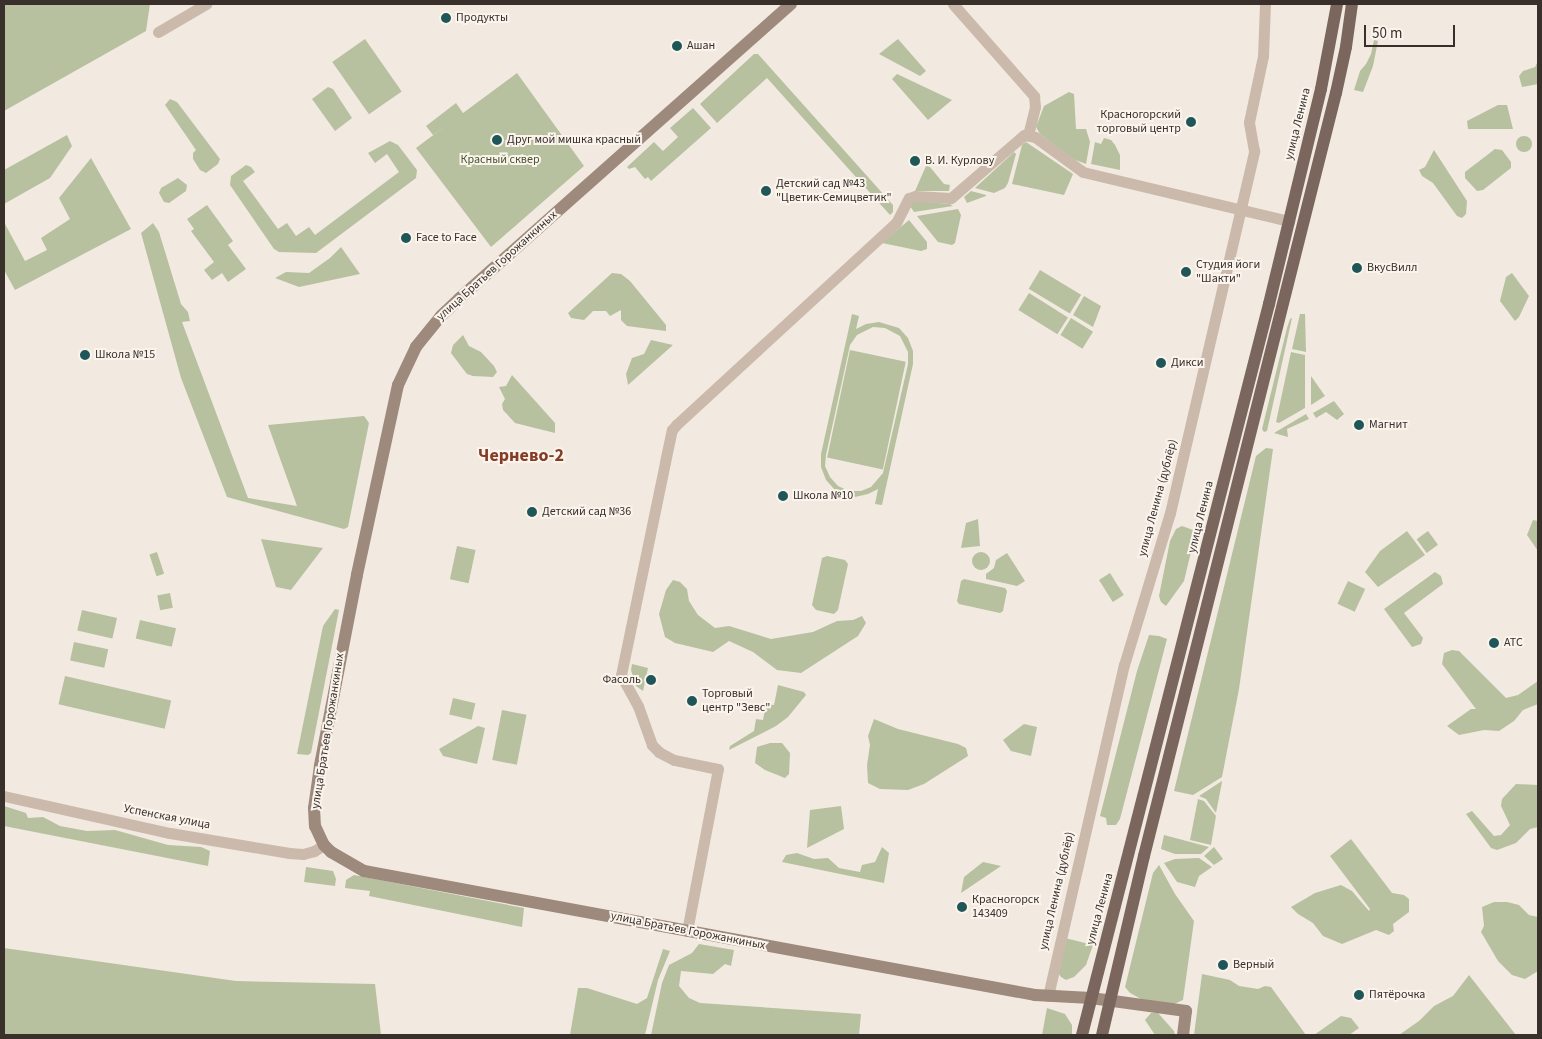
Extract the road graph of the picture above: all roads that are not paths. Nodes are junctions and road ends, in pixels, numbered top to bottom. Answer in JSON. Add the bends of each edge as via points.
{"nodes":[{"id":1,"x":206,"y":4,"type":"edge"},
{"id":2,"x":790,"y":4,"type":"edge"},
{"id":3,"x":953,"y":4,"type":"edge"},
{"id":4,"x":1265,"y":4,"type":"edge"},
{"id":5,"x":1337,"y":4,"type":"edge"},
{"id":6,"x":1352,"y":4,"type":"edge"},
{"id":7,"x":158,"y":32,"type":"dead end"},
{"id":8,"x":1028,"y":134,"type":"junction"},
{"id":9,"x":1240,"y":209,"type":"junction"},
{"id":10,"x":1289,"y":221,"type":"junction"},
{"id":11,"x":4,"y":796,"type":"edge"},
{"id":12,"x":324,"y":845,"type":"junction"},
{"id":13,"x":687,"y":931,"type":"junction"},
{"id":14,"x":1048,"y":996,"type":"junction"},
{"id":15,"x":1091,"y":998,"type":"junction"},
{"id":16,"x":1111,"y":1001,"type":"junction"},
{"id":17,"x":1082,"y":1035,"type":"edge"},
{"id":18,"x":1102,"y":1035,"type":"edge"},
{"id":19,"x":1183,"y":1035,"type":"edge"}],
"edges":[{"from":1,"to":7,"type":"street"},
{"from":2,"to":12,"type":"street","name":"улица Братьев Горожанкиных","via":[[459,299],[416,347],[398,385],[389,422],[322,752],[314,808],[315,826]]},
{"from":3,"to":8,"type":"street","via":[[1034,96],[1035,107]]},
{"from":4,"to":9,"type":"street","name":"улица Ленина (дублёр)","via":[[1263,56],[1249,122],[1254,151]]},
{"from":5,"to":10,"type":"main road","name":"улица Ленина","via":[[1323,80]]},
{"from":6,"to":16,"type":"main road","via":[[1336,93],[1144,856]]},
{"from":8,"to":9,"type":"street","via":[[1083,172]]},
{"from":8,"to":13,"type":"street","via":[[951,198],[909,198],[896,223],[672,430],[621,675],[638,706],[652,745],[659,752],[674,760],[718,769]]},
{"from":9,"to":10,"type":"street"},
{"from":9,"to":14,"type":"street","name":"улица Ленина (дублёр)","via":[[1170,513],[1121,674]]},
{"from":10,"to":15,"type":"main road","name":"улица Ленина"},
{"from":11,"to":12,"type":"street","name":"Успенская улица","via":[[170,833],[290,853],[314,852]]},
{"from":12,"to":13,"type":"street","name":"улица Братьев Горожанкиных","via":[[342,861],[364,871]]},
{"from":13,"to":14,"type":"street","name":"улица Братьев Горожанкиных"},
{"from":14,"to":15,"type":"street","name":"улица Братьев Горожанкиных"},
{"from":15,"to":16,"type":"street","name":"улица Братьев Горожанкиных"},
{"from":15,"to":17,"type":"main road","name":"улица Ленина"},
{"from":16,"to":18,"type":"main road"},
{"from":16,"to":19,"type":"street","name":"улица Братьев Горожанкиных","via":[[1186,1011]]}]}
